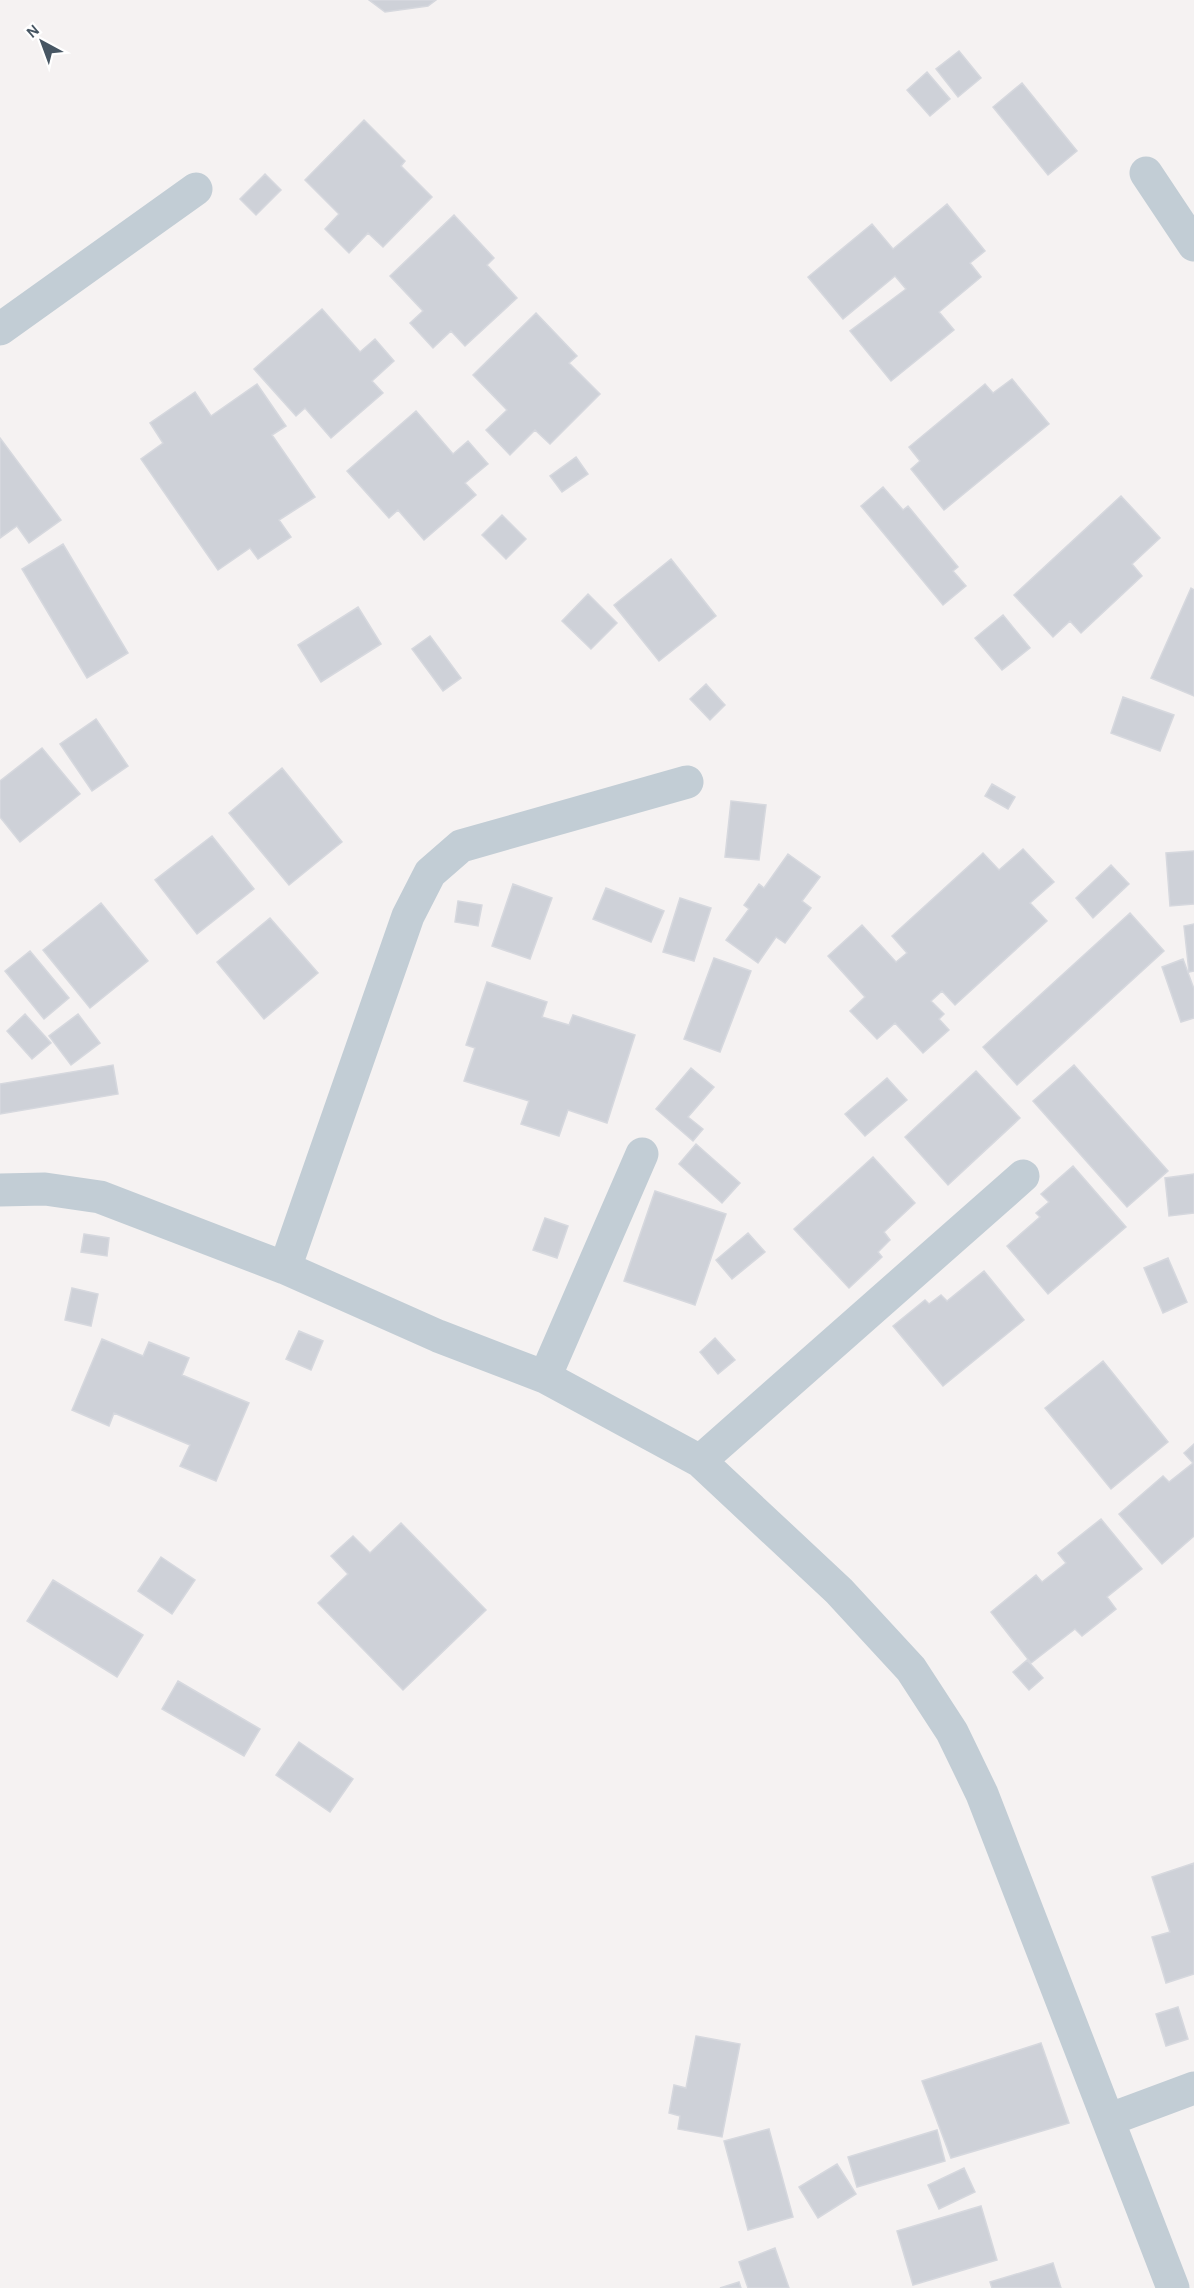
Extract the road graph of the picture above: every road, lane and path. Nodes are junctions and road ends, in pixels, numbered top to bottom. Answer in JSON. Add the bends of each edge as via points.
{"nodes":[{"id":1,"x":1146,"y":173,"type":"dead end"},
{"id":2,"x":196,"y":189,"type":"dead end"},
{"id":3,"x":1194,"y":245,"type":"edge"},
{"id":4,"x":0,"y":330,"type":"edge"},
{"id":5,"x":687,"y":782,"type":"dead end"},
{"id":6,"x":642,"y":1154,"type":"dead end"},
{"id":7,"x":1023,"y":1176,"type":"dead end"},
{"id":8,"x":0,"y":1190,"type":"edge"},
{"id":9,"x":285,"y":1268,"type":"junction"},
{"id":10,"x":544,"y":1377,"type":"junction"},
{"id":11,"x":700,"y":1461,"type":"junction"},
{"id":12,"x":1194,"y":2088,"type":"edge"},
{"id":13,"x":1108,"y":2120,"type":"junction"},
{"id":14,"x":1173,"y":2288,"type":"edge"}],
"edges":[{"from":1,"to":3,"type":"street"},
{"from":2,"to":4,"type":"street"},
{"from":5,"to":9,"type":"street","via":[[461,846],[430,873],[408,916]]},
{"from":6,"to":10,"type":"street"},
{"from":7,"to":11,"type":"street"},
{"from":8,"to":9,"type":"street","via":[[45,1188],[100,1197]]},
{"from":9,"to":10,"type":"street","via":[[438,1336]]},
{"from":10,"to":11,"type":"street"},
{"from":11,"to":13,"type":"street","via":[[839,1591],[911,1668],[952,1732],[982,1794]]},
{"from":12,"to":13,"type":"street"},
{"from":13,"to":14,"type":"street"}]}
